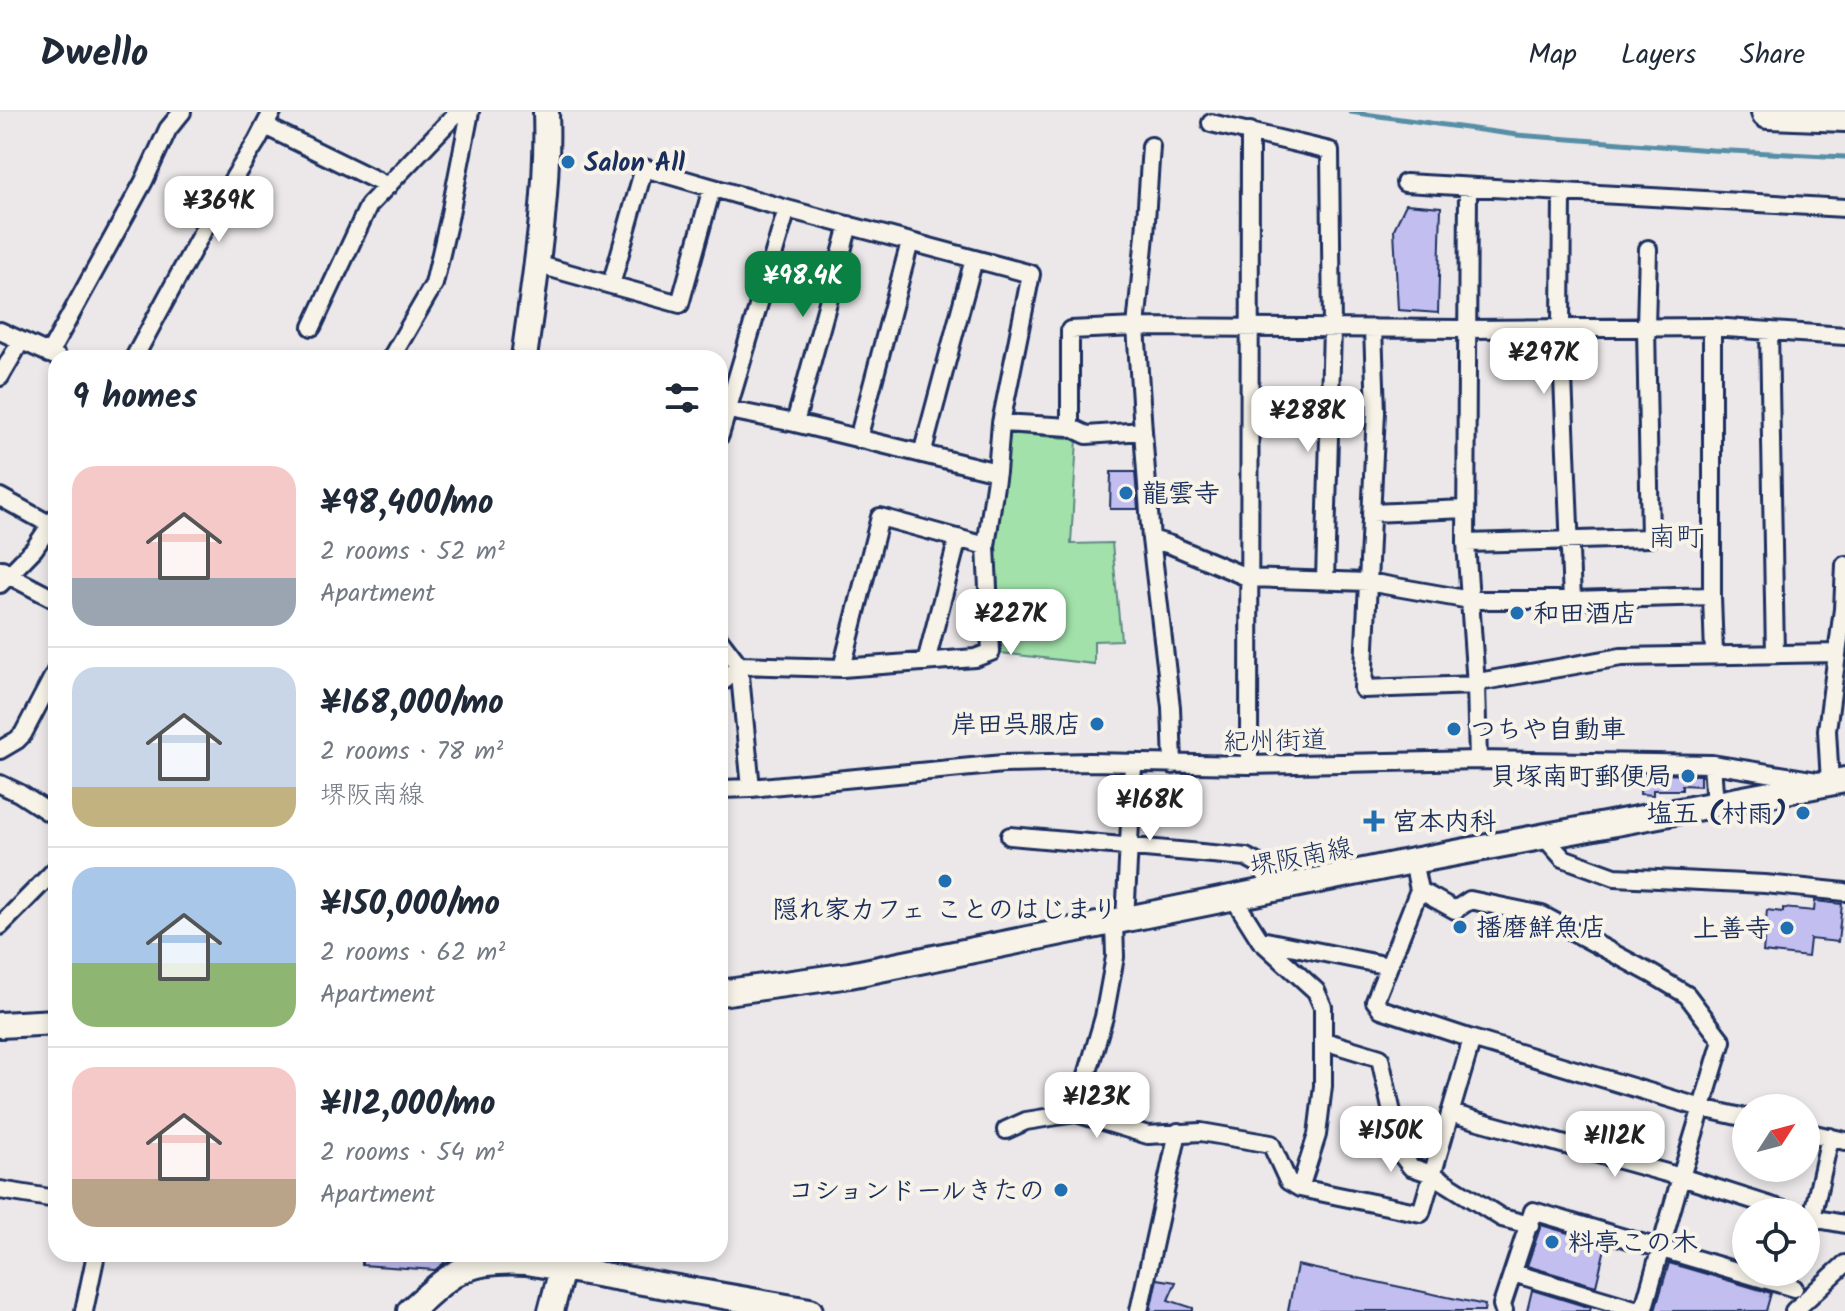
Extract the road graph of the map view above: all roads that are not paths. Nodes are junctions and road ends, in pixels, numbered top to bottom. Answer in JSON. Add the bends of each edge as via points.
{"nodes":[{"id":1,"x":182,"y":112,"type":"edge"},
{"id":2,"x":458,"y":112,"type":"edge"},
{"id":3,"x":470,"y":112,"type":"edge"},
{"id":4,"x":546,"y":112,"type":"edge"},
{"id":5,"x":1768,"y":112,"type":"edge"},
{"id":6,"x":1800,"y":113,"type":"edge"},
{"id":7,"x":1845,"y":115,"type":"edge"},
{"id":8,"x":268,"y":119,"type":"edge"},
{"id":9,"x":1211,"y":123,"type":"dead end"},
{"id":10,"x":1250,"y":131,"type":"junction"},
{"id":11,"x":1151,"y":146,"type":"dead end"},
{"id":12,"x":1405,"y":183,"type":"dead end"},
{"id":13,"x":388,"y":186,"type":"junction"},
{"id":14,"x":1468,"y":187,"type":"junction"},
{"id":15,"x":712,"y":188,"type":"junction"},
{"id":16,"x":1562,"y":192,"type":"junction"},
{"id":17,"x":1845,"y":208,"type":"edge"},
{"id":18,"x":787,"y":209,"type":"junction"},
{"id":19,"x":849,"y":225,"type":"junction"},
{"id":20,"x":910,"y":242,"type":"junction"},
{"id":21,"x":1648,"y":249,"type":"dead end"},
{"id":22,"x":974,"y":259,"type":"junction"},
{"id":23,"x":536,"y":264,"type":"junction"},
{"id":24,"x":611,"y":285,"type":"junction"},
{"id":25,"x":1249,"y":326,"type":"junction"},
{"id":26,"x":312,"y":327,"type":"dead end"},
{"id":27,"x":1136,"y":327,"type":"junction"},
{"id":28,"x":1646,"y":327,"type":"junction"},
{"id":29,"x":1712,"y":327,"type":"junction"},
{"id":30,"x":1373,"y":328,"type":"junction"},
{"id":31,"x":1561,"y":328,"type":"junction"},
{"id":32,"x":1332,"y":329,"type":"junction"},
{"id":33,"x":1466,"y":329,"type":"junction"},
{"id":34,"x":0,"y":331,"type":"edge"},
{"id":35,"x":1769,"y":331,"type":"junction"},
{"id":36,"x":1845,"y":336,"type":"edge"},
{"id":37,"x":21,"y":341,"type":"junction"},
{"id":38,"x":57,"y":350,"type":"edge"},
{"id":39,"x":138,"y":350,"type":"edge"},
{"id":40,"x":396,"y":350,"type":"edge"},
{"id":41,"x":525,"y":350,"type":"edge"},
{"id":42,"x":48,"y":353,"type":"edge"},
{"id":43,"x":0,"y":377,"type":"edge"},
{"id":44,"x":729,"y":410,"type":"joint"},
{"id":45,"x":795,"y":423,"type":"junction"},
{"id":46,"x":1001,"y":423,"type":"junction"},
{"id":47,"x":1070,"y":427,"type":"junction"},
{"id":48,"x":1143,"y":431,"type":"junction"},
{"id":49,"x":858,"y":439,"type":"junction"},
{"id":50,"x":922,"y":454,"type":"junction"},
{"id":51,"x":997,"y":472,"type":"junction"},
{"id":52,"x":0,"y":497,"type":"edge"},
{"id":53,"x":1466,"y":509,"type":"junction"},
{"id":54,"x":1371,"y":513,"type":"junction"},
{"id":55,"x":48,"y":517,"type":"edge"},
{"id":56,"x":48,"y":529,"type":"edge"},
{"id":57,"x":958,"y":538,"type":"junction"},
{"id":58,"x":1151,"y":539,"type":"junction"},
{"id":59,"x":1570,"y":539,"type":"junction"},
{"id":60,"x":1466,"y":543,"type":"junction"},
{"id":61,"x":986,"y":546,"type":"junction"},
{"id":62,"x":1845,"y":565,"type":"edge"},
{"id":63,"x":3,"y":576,"type":"edge"},
{"id":64,"x":1249,"y":578,"type":"junction"},
{"id":65,"x":1325,"y":580,"type":"junction"},
{"id":66,"x":1368,"y":582,"type":"junction"},
{"id":67,"x":48,"y":596,"type":"edge"},
{"id":68,"x":1712,"y":596,"type":"junction"},
{"id":69,"x":1470,"y":600,"type":"junction"},
{"id":70,"x":1572,"y":600,"type":"junction"},
{"id":71,"x":1844,"y":609,"type":"edge"},
{"id":72,"x":728,"y":651,"type":"edge"},
{"id":73,"x":1837,"y":653,"type":"junction"},
{"id":74,"x":1775,"y":654,"type":"junction"},
{"id":75,"x":1714,"y":655,"type":"junction"},
{"id":76,"x":926,"y":662,"type":"junction"},
{"id":77,"x":739,"y":665,"type":"junction"},
{"id":78,"x":842,"y":668,"type":"junction"},
{"id":79,"x":728,"y":677,"type":"edge"},
{"id":80,"x":1476,"y":685,"type":"junction"},
{"id":81,"x":48,"y":686,"type":"edge"},
{"id":82,"x":0,"y":750,"type":"edge"},
{"id":83,"x":1478,"y":760,"type":"junction"},
{"id":84,"x":1712,"y":764,"type":"junction"},
{"id":85,"x":1133,"y":765,"type":"junction"},
{"id":86,"x":1173,"y":765,"type":"junction"},
{"id":87,"x":1249,"y":765,"type":"junction"},
{"id":88,"x":1837,"y":781,"type":"edge"},
{"id":89,"x":0,"y":784,"type":"edge"},
{"id":90,"x":751,"y":788,"type":"junction"},
{"id":91,"x":728,"y":789,"type":"edge"},
{"id":92,"x":1715,"y":805,"type":"junction"},
{"id":93,"x":48,"y":812,"type":"edge"},
{"id":94,"x":1010,"y":836,"type":"dead end"},
{"id":95,"x":1545,"y":838,"type":"junction"},
{"id":96,"x":1130,"y":846,"type":"junction"},
{"id":97,"x":1413,"y":861,"type":"junction"},
{"id":98,"x":48,"y":877,"type":"edge"},
{"id":99,"x":1275,"y":890,"type":"junction"},
{"id":100,"x":1419,"y":890,"type":"junction"},
{"id":101,"x":1845,"y":892,"type":"edge"},
{"id":102,"x":1233,"y":897,"type":"junction"},
{"id":103,"x":1120,"y":921,"type":"junction"},
{"id":104,"x":0,"y":926,"type":"edge"},
{"id":105,"x":1260,"y":940,"type":"junction"},
{"id":106,"x":1389,"y":966,"type":"junction"},
{"id":107,"x":728,"y":992,"type":"edge"},
{"id":108,"x":48,"y":1022,"type":"edge"},
{"id":109,"x":0,"y":1025,"type":"edge"},
{"id":110,"x":1472,"y":1039,"type":"junction"},
{"id":111,"x":1324,"y":1041,"type":"junction"},
{"id":112,"x":1702,"y":1108,"type":"junction"},
{"id":113,"x":1076,"y":1113,"type":"junction"},
{"id":114,"x":1450,"y":1113,"type":"junction"},
{"id":115,"x":1732,"y":1115,"type":"edge"},
{"id":116,"x":1006,"y":1130,"type":"dead end"},
{"id":117,"x":1178,"y":1132,"type":"junction"},
{"id":118,"x":1838,"y":1139,"type":"edge"},
{"id":119,"x":1432,"y":1174,"type":"junction"},
{"id":120,"x":1681,"y":1177,"type":"junction"},
{"id":121,"x":1300,"y":1188,"type":"junction"},
{"id":122,"x":0,"y":1190,"type":"edge"},
{"id":123,"x":48,"y":1198,"type":"edge"},
{"id":124,"x":1746,"y":1198,"type":"edge"},
{"id":125,"x":1816,"y":1198,"type":"edge"},
{"id":126,"x":1820,"y":1220,"type":"edge"},
{"id":127,"x":1845,"y":1224,"type":"edge"},
{"id":128,"x":1530,"y":1225,"type":"junction"},
{"id":129,"x":1660,"y":1249,"type":"junction"},
{"id":130,"x":94,"y":1262,"type":"edge"},
{"id":131,"x":489,"y":1262,"type":"edge"},
{"id":132,"x":564,"y":1262,"type":"edge"},
{"id":133,"x":569,"y":1262,"type":"edge"},
{"id":134,"x":1845,"y":1264,"type":"edge"},
{"id":135,"x":1732,"y":1265,"type":"edge"},
{"id":136,"x":1513,"y":1273,"type":"junction"},
{"id":137,"x":1796,"y":1286,"type":"edge"},
{"id":138,"x":84,"y":1311,"type":"edge"},
{"id":139,"x":410,"y":1311,"type":"edge"},
{"id":140,"x":551,"y":1311,"type":"edge"},
{"id":141,"x":810,"y":1311,"type":"edge"},
{"id":142,"x":1139,"y":1311,"type":"edge"},
{"id":143,"x":1504,"y":1311,"type":"edge"},
{"id":144,"x":1642,"y":1311,"type":"edge"},
{"id":145,"x":1791,"y":1311,"type":"edge"}],
"edges":[{"from":1,"to":38,"type":"street","via":[[168,129]]},
{"from":2,"to":13,"type":"street"},
{"from":3,"to":40,"type":"street","via":[[434,284]]},
{"from":4,"to":23,"type":"main road","via":[[548,152]]},
{"from":5,"to":6,"type":"highway"},
{"from":6,"to":7,"type":"highway"},
{"from":8,"to":13,"type":"street"},
{"from":8,"to":39,"type":"street"},
{"from":9,"to":10,"type":"street"},
{"from":10,"to":25,"type":"street"},
{"from":10,"to":32,"type":"street","via":[[1330,151]]},
{"from":11,"to":27,"type":"street"},
{"from":12,"to":14,"type":"street"},
{"from":13,"to":26,"type":"street","via":[[369,205]]},
{"from":14,"to":16,"type":"street"},
{"from":14,"to":33,"type":"street"},
{"from":15,"to":18,"type":"street"},
{"from":15,"to":24,"type":"street","via":[[680,304]]},
{"from":15,"to":24,"type":"street","via":[[644,168]]},
{"from":16,"to":17,"type":"street"},
{"from":16,"to":31,"type":"street"},
{"from":18,"to":19,"type":"street"},
{"from":18,"to":44,"type":"street"},
{"from":19,"to":20,"type":"street"},
{"from":19,"to":45,"type":"street"},
{"from":20,"to":22,"type":"street"},
{"from":20,"to":49,"type":"street"},
{"from":21,"to":28,"type":"street"},
{"from":22,"to":46,"type":"street","via":[[1031,274]]},
{"from":22,"to":50,"type":"street"},
{"from":23,"to":24,"type":"street"},
{"from":23,"to":41,"type":"main road"},
{"from":25,"to":27,"type":"street"},
{"from":25,"to":32,"type":"street"},
{"from":25,"to":64,"type":"street"},
{"from":27,"to":47,"type":"street","via":[[1070,330]]},
{"from":27,"to":48,"type":"street"},
{"from":28,"to":29,"type":"street"},
{"from":28,"to":31,"type":"street"},
{"from":28,"to":59,"type":"street","via":[[1650,538]]},
{"from":29,"to":35,"type":"street"},
{"from":29,"to":68,"type":"street"},
{"from":30,"to":32,"type":"street"},
{"from":30,"to":33,"type":"street"},
{"from":30,"to":54,"type":"street"},
{"from":31,"to":33,"type":"street"},
{"from":31,"to":59,"type":"street"},
{"from":32,"to":65,"type":"street"},
{"from":33,"to":53,"type":"street"},
{"from":34,"to":37,"type":"street"},
{"from":35,"to":36,"type":"street"},
{"from":35,"to":74,"type":"street"},
{"from":37,"to":42,"type":"street"},
{"from":37,"to":43,"type":"street"},
{"from":44,"to":45,"type":"street"},
{"from":45,"to":49,"type":"street"},
{"from":46,"to":47,"type":"street"},
{"from":46,"to":51,"type":"street"},
{"from":47,"to":48,"type":"street","via":[[1087,435]]},
{"from":48,"to":58,"type":"street"},
{"from":49,"to":50,"type":"street"},
{"from":50,"to":51,"type":"street"},
{"from":51,"to":61,"type":"street"},
{"from":52,"to":55,"type":"street"},
{"from":53,"to":54,"type":"street"},
{"from":53,"to":60,"type":"street"},
{"from":54,"to":66,"type":"street"},
{"from":56,"to":63,"type":"street"},
{"from":57,"to":61,"type":"street"},
{"from":57,"to":76,"type":"street"},
{"from":57,"to":78,"type":"street","via":[[880,517]]},
{"from":58,"to":64,"type":"street"},
{"from":58,"to":86,"type":"street"},
{"from":59,"to":60,"type":"street"},
{"from":59,"to":70,"type":"street"},
{"from":60,"to":69,"type":"street"},
{"from":61,"to":76,"type":"street","via":[[991,652]]},
{"from":62,"to":71,"type":"street"},
{"from":63,"to":67,"type":"street"},
{"from":64,"to":65,"type":"street"},
{"from":64,"to":87,"type":"street"},
{"from":65,"to":66,"type":"street"},
{"from":66,"to":69,"type":"street"},
{"from":66,"to":80,"type":"street","via":[[1363,689]]},
{"from":68,"to":70,"type":"street"},
{"from":68,"to":75,"type":"street"},
{"from":69,"to":70,"type":"street"},
{"from":69,"to":80,"type":"street"},
{"from":71,"to":73,"type":"street"},
{"from":72,"to":77,"type":"street"},
{"from":73,"to":74,"type":"street"},
{"from":73,"to":88,"type":"street","via":[[1827,730]]},
{"from":74,"to":75,"type":"street"},
{"from":75,"to":80,"type":"street","via":[[1621,657]]},
{"from":76,"to":78,"type":"street"},
{"from":77,"to":78,"type":"street"},
{"from":77,"to":79,"type":"street"},
{"from":77,"to":90,"type":"street"},
{"from":80,"to":83,"type":"street"},
{"from":81,"to":82,"type":"street","via":[[23,734]]},
{"from":83,"to":84,"type":"street","name":"紀州街道"},
{"from":83,"to":87,"type":"street","name":"紀州街道"},
{"from":84,"to":88,"type":"street","name":"紀州街道"},
{"from":84,"to":92,"type":"street"},
{"from":85,"to":86,"type":"street","name":"紀州街道"},
{"from":85,"to":90,"type":"street","name":"紀州街道","via":[[1003,764]]},
{"from":85,"to":96,"type":"street"},
{"from":86,"to":87,"type":"street","name":"紀州街道"},
{"from":88,"to":92,"type":"main road","name":"堺阪南線"},
{"from":89,"to":93,"type":"street"},
{"from":90,"to":91,"type":"street","name":"紀州街道"},
{"from":92,"to":95,"type":"main road","name":"堺阪南線"},
{"from":94,"to":96,"type":"street"},
{"from":95,"to":97,"type":"main road","name":"堺阪南線"},
{"from":95,"to":101,"type":"street","via":[[1563,858],[1615,877]]},
{"from":96,"to":99,"type":"street","via":[[1246,857],[1259,864]]},
{"from":96,"to":103,"type":"street"},
{"from":97,"to":99,"type":"main road","name":"堺阪南線"},
{"from":97,"to":100,"type":"street"},
{"from":98,"to":104,"type":"street"},
{"from":99,"to":102,"type":"main road","name":"堺阪南線"},
{"from":100,"to":106,"type":"street"},
{"from":100,"to":112,"type":"street","via":[[1455,910],[1470,900],[1542,915],[1687,995],[1722,1041]]},
{"from":102,"to":103,"type":"main road","name":"堺阪南線"},
{"from":102,"to":105,"type":"street"},
{"from":103,"to":107,"type":"main road","name":"堺阪南線","via":[[850,975]]},
{"from":103,"to":113,"type":"street","via":[[1104,1017]]},
{"from":105,"to":106,"type":"street"},
{"from":105,"to":111,"type":"street","via":[[1316,991],[1323,1007]]},
{"from":106,"to":110,"type":"street","via":[[1375,1001],[1381,1009]]},
{"from":108,"to":109,"type":"main road"},
{"from":110,"to":112,"type":"street"},
{"from":110,"to":114,"type":"street"},
{"from":111,"to":119,"type":"street","via":[[1380,1058],[1401,1154],[1411,1167]]},
{"from":111,"to":121,"type":"street","via":[[1317,1135]]},
{"from":112,"to":115,"type":"street"},
{"from":112,"to":120,"type":"street"},
{"from":113,"to":116,"type":"street","via":[[1026,1121]]},
{"from":113,"to":117,"type":"street","via":[[1148,1135]]},
{"from":114,"to":119,"type":"street"},
{"from":114,"to":120,"type":"street"},
{"from":117,"to":121,"type":"street","via":[[1271,1144],[1288,1181]]},
{"from":117,"to":142,"type":"street"},
{"from":118,"to":125,"type":"street"},
{"from":119,"to":121,"type":"street","via":[[1421,1213]]},
{"from":119,"to":128,"type":"street","via":[[1502,1218]]},
{"from":120,"to":124,"type":"street"},
{"from":120,"to":129,"type":"street"},
{"from":122,"to":123,"type":"street"},
{"from":126,"to":127,"type":"street"},
{"from":128,"to":129,"type":"street","via":[[1533,1211]]},
{"from":128,"to":136,"type":"street"},
{"from":129,"to":135,"type":"street"},
{"from":129,"to":144,"type":"street"},
{"from":130,"to":138,"type":"street"},
{"from":131,"to":139,"type":"main road","via":[[445,1279]]},
{"from":132,"to":140,"type":"main road"},
{"from":133,"to":141,"type":"main road"},
{"from":134,"to":145,"type":"street"},
{"from":136,"to":143,"type":"street"},
{"from":136,"to":144,"type":"street"},
{"from":137,"to":145,"type":"street"}]}
